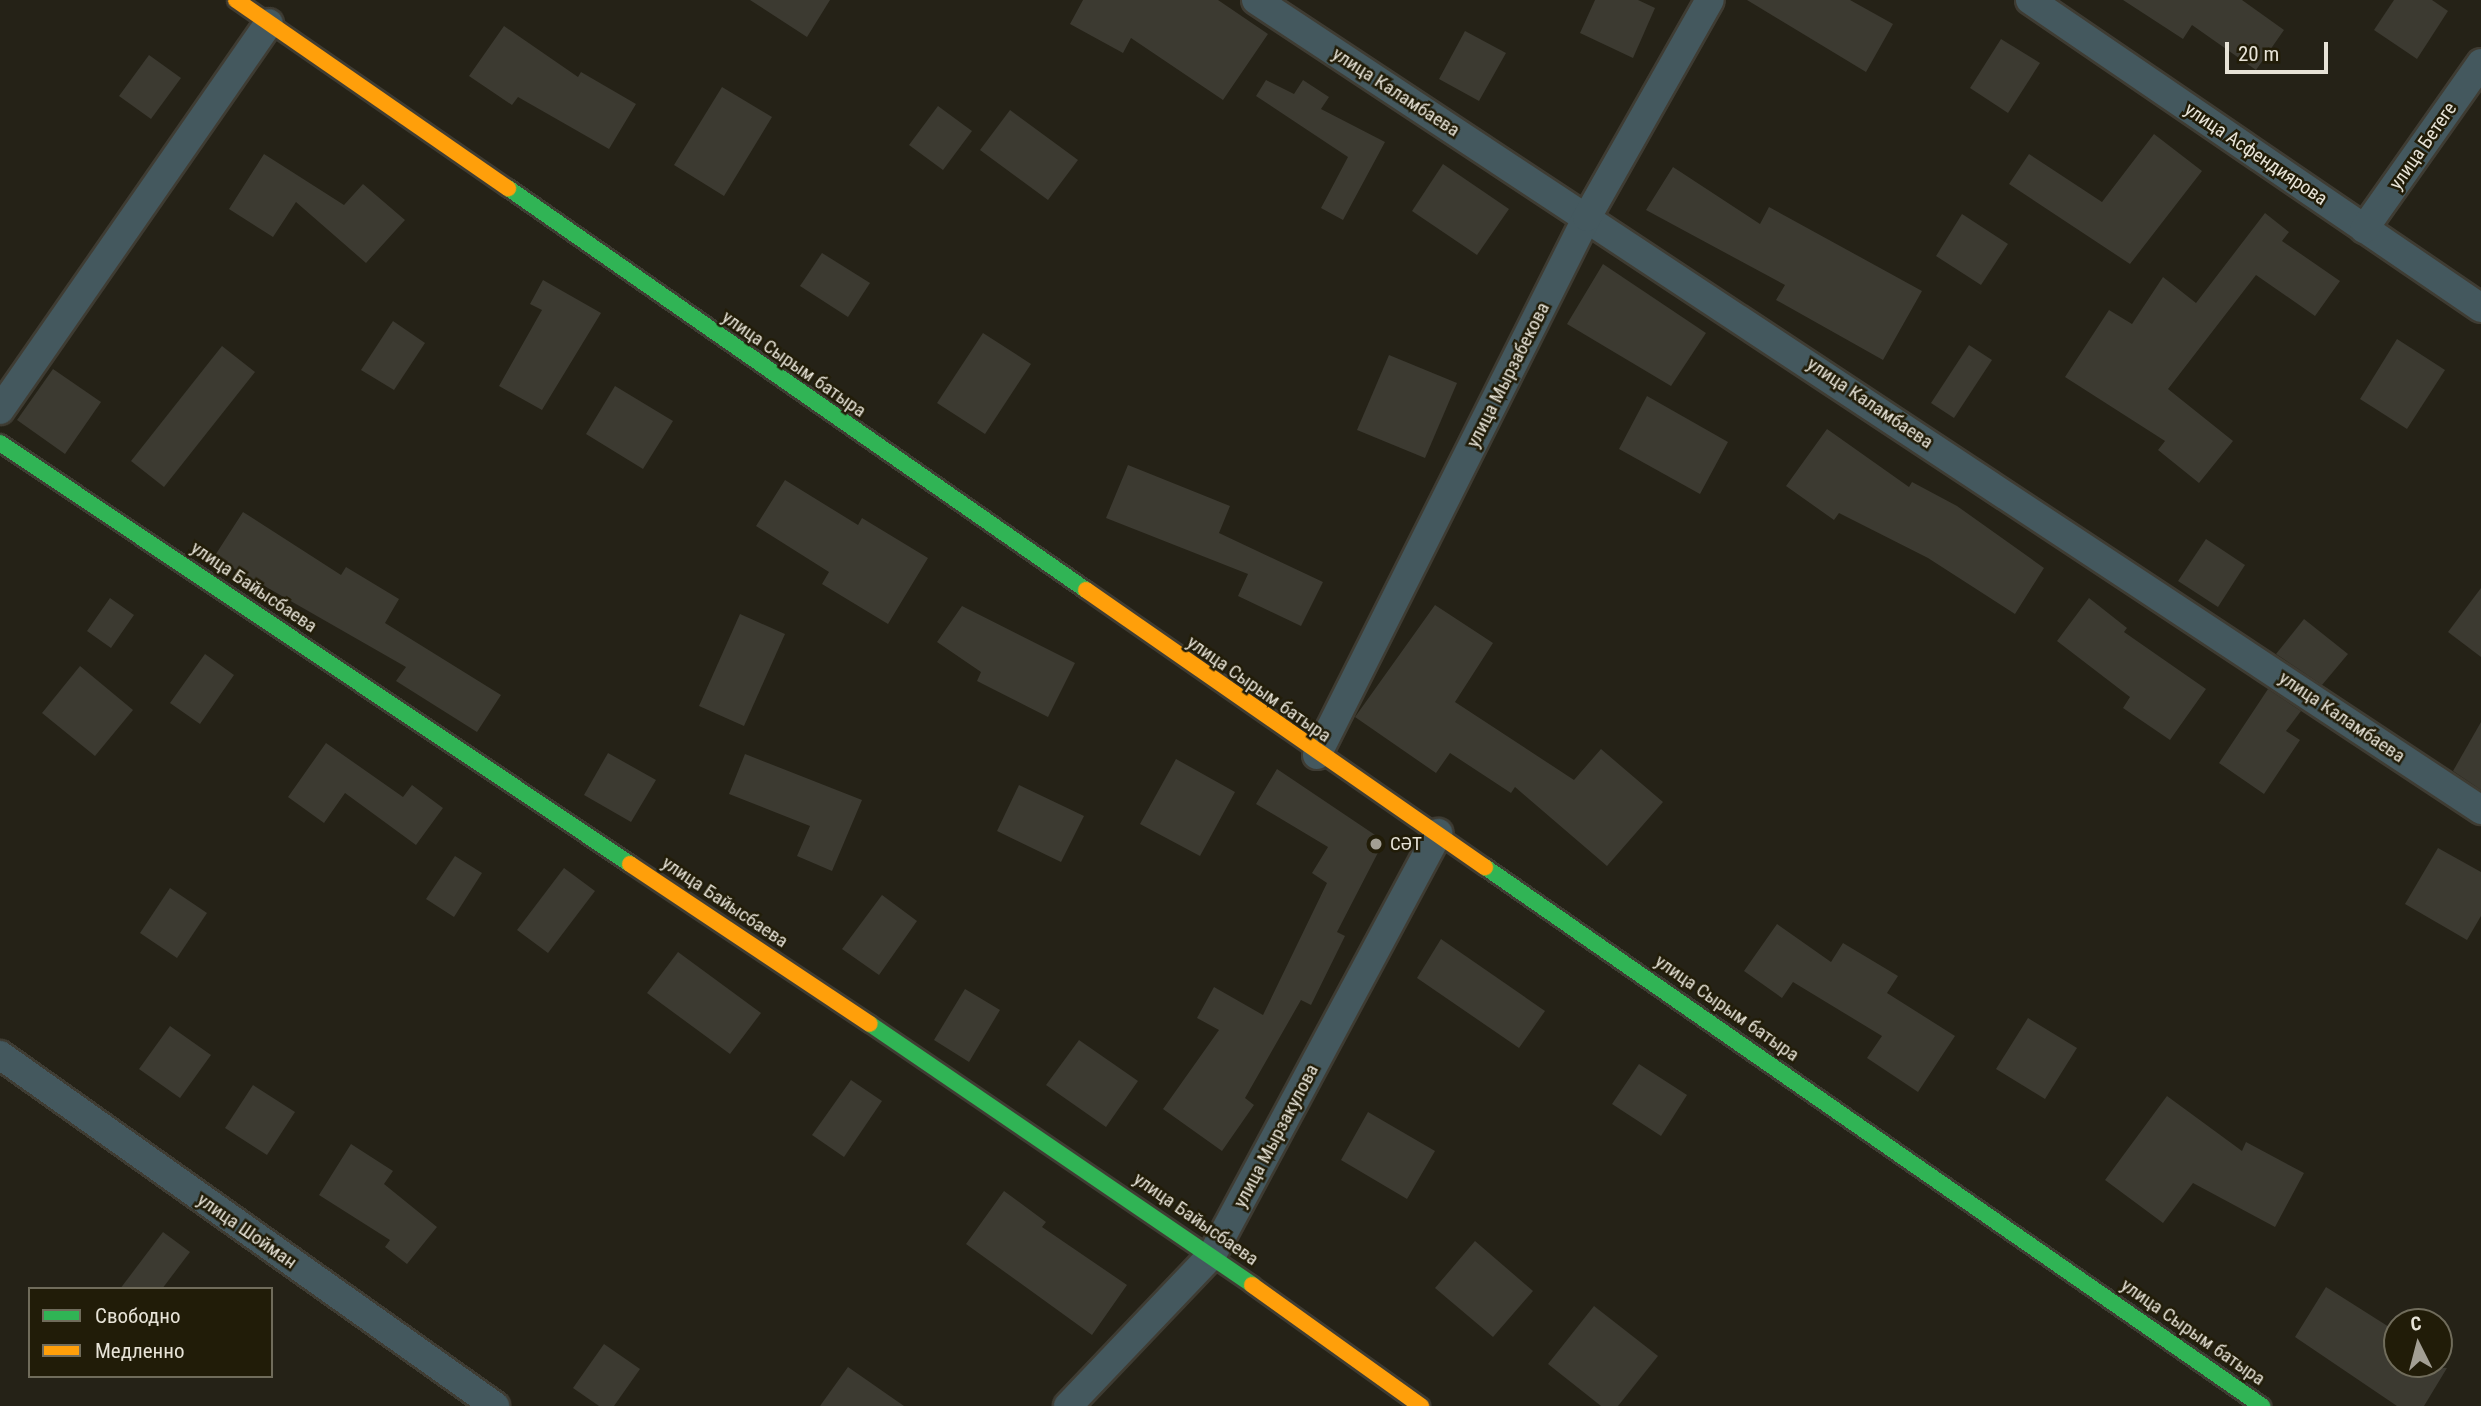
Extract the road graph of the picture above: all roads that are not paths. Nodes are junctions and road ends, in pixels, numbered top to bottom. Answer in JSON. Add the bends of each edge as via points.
{"nodes":[{"id":1,"x":236,"y":0,"type":"edge"},
{"id":2,"x":1256,"y":0,"type":"edge"},
{"id":3,"x":1710,"y":0,"type":"edge"},
{"id":4,"x":2030,"y":0,"type":"edge"},
{"id":5,"x":269,"y":23,"type":"junction"},
{"id":6,"x":2481,"y":63,"type":"edge"},
{"id":7,"x":1587,"y":217,"type":"junction"},
{"id":8,"x":2364,"y":229,"type":"junction"},
{"id":9,"x":2481,"y":309,"type":"edge"},
{"id":10,"x":0,"y":410,"type":"edge"},
{"id":11,"x":0,"y":443,"type":"edge"},
{"id":12,"x":1317,"y":755,"type":"junction"},
{"id":13,"x":2481,"y":810,"type":"edge"},
{"id":14,"x":1438,"y":833,"type":"junction"},
{"id":15,"x":0,"y":1055,"type":"edge"},
{"id":16,"x":1212,"y":1255,"type":"junction"},
{"id":17,"x":495,"y":1406,"type":"edge"},
{"id":18,"x":1068,"y":1406,"type":"edge"},
{"id":19,"x":1421,"y":1406,"type":"edge"},
{"id":20,"x":2263,"y":1406,"type":"edge"}],
"edges":[{"from":1,"to":5,"type":"street","name":"улица Сырым батыра"},
{"from":2,"to":7,"type":"street","name":"улица Каламбаева"},
{"from":3,"to":7,"type":"street","name":"улица Мырзабекова"},
{"from":4,"to":8,"type":"street","name":"улица Асфендиярова"},
{"from":5,"to":10,"type":"street"},
{"from":5,"to":12,"type":"street","name":"улица Сырым батыра"},
{"from":6,"to":8,"type":"street","name":"улица Бетеге"},
{"from":7,"to":12,"type":"street","name":"улица Мырзабекова"},
{"from":7,"to":13,"type":"street","name":"улица Каламбаева"},
{"from":8,"to":9,"type":"street","name":"улица Асфендиярова"},
{"from":11,"to":16,"type":"street","name":"улица Байысбаева"},
{"from":12,"to":14,"type":"street","name":"улица Сырым батыра"},
{"from":14,"to":16,"type":"street","name":"улица Мырзакулова"},
{"from":14,"to":20,"type":"street","name":"улица Сырым батыра"},
{"from":15,"to":17,"type":"street","name":"улица Шойман"},
{"from":16,"to":18,"type":"street","name":"улица Мырзакулова"},
{"from":16,"to":19,"type":"street","name":"улица Байысбаева"}]}
